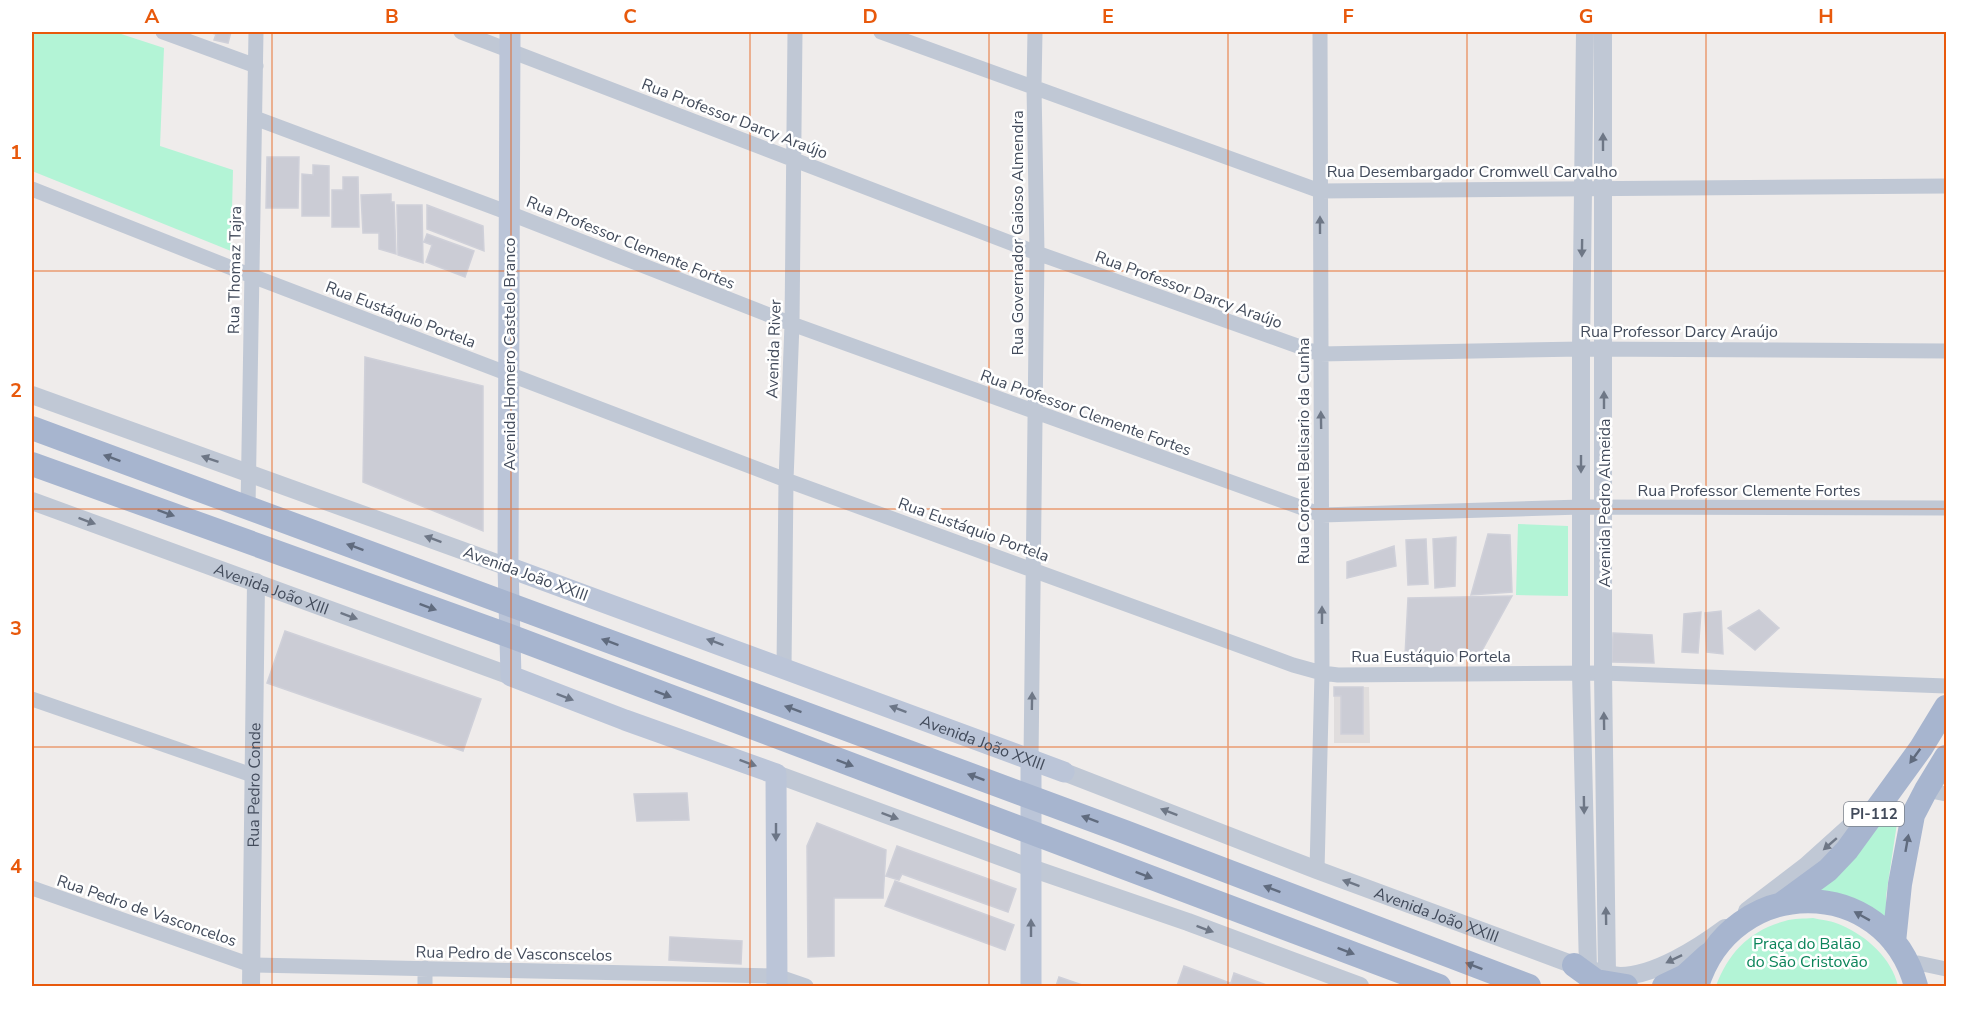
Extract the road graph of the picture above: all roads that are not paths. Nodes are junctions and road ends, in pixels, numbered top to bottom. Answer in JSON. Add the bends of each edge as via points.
{"nodes":[{"id":1,"x":163,"y":32,"type":"edge"},
{"id":2,"x":256,"y":32,"type":"edge"},
{"id":3,"x":461,"y":32,"type":"edge"},
{"id":4,"x":795,"y":32,"type":"edge"},
{"id":5,"x":881,"y":32,"type":"edge"},
{"id":6,"x":1035,"y":32,"type":"edge"},
{"id":7,"x":1320,"y":32,"type":"edge"},
{"id":8,"x":1585,"y":32,"type":"edge"},
{"id":9,"x":1604,"y":32,"type":"edge"},
{"id":10,"x":510,"y":41,"type":"edge"},
{"id":11,"x":256,"y":66,"type":"junction"},
{"id":12,"x":1034,"y":87,"type":"junction"},
{"id":13,"x":255,"y":118,"type":"junction"},
{"id":14,"x":794,"y":160,"type":"junction"},
{"id":15,"x":1947,"y":186,"type":"edge"},
{"id":16,"x":1603,"y":188,"type":"junction"},
{"id":17,"x":32,"y":189,"type":"edge"},
{"id":18,"x":1583,"y":189,"type":"junction"},
{"id":19,"x":1320,"y":191,"type":"junction"},
{"id":20,"x":509,"y":213,"type":"junction"},
{"id":21,"x":1037,"y":253,"type":"junction"},
{"id":22,"x":252,"y":276,"type":"junction"},
{"id":23,"x":792,"y":324,"type":"junction"},
{"id":24,"x":1581,"y":349,"type":"junction"},
{"id":25,"x":1604,"y":349,"type":"junction"},
{"id":26,"x":1947,"y":351,"type":"edge"},
{"id":27,"x":1320,"y":354,"type":"junction"},
{"id":28,"x":509,"y":375,"type":"junction"},
{"id":29,"x":32,"y":395,"type":"edge"},
{"id":30,"x":1034,"y":412,"type":"junction"},
{"id":31,"x":32,"y":428,"type":"edge"},
{"id":32,"x":32,"y":464,"type":"edge"},
{"id":33,"x":249,"y":472,"type":"junction"},
{"id":34,"x":786,"y":480,"type":"junction"},
{"id":35,"x":32,"y":501,"type":"edge"},
{"id":36,"x":1581,"y":507,"type":"junction"},
{"id":37,"x":1603,"y":507,"type":"junction"},
{"id":38,"x":248,"y":508,"type":"junction"},
{"id":39,"x":1947,"y":508,"type":"edge"},
{"id":40,"x":1322,"y":515,"type":"junction"},
{"id":41,"x":508,"y":567,"type":"junction"},
{"id":42,"x":1034,"y":570,"type":"junction"},
{"id":43,"x":256,"y":582,"type":"junction"},
{"id":44,"x":508,"y":604,"type":"junction"},
{"id":45,"x":510,"y":636,"type":"junction"},
{"id":46,"x":784,"y":667,"type":"junction"},
{"id":47,"x":1322,"y":673,"type":"junction"},
{"id":48,"x":1581,"y":673,"type":"junction"},
{"id":49,"x":1603,"y":673,"type":"junction"},
{"id":50,"x":511,"y":676,"type":"junction"},
{"id":51,"x":1947,"y":686,"type":"edge"},
{"id":52,"x":32,"y":699,"type":"edge"},
{"id":53,"x":1947,"y":706,"type":"edge"},
{"id":54,"x":1947,"y":757,"type":"edge"},
{"id":55,"x":1031,"y":759,"type":"junction"},
{"id":56,"x":1064,"y":772,"type":"joint"},
{"id":57,"x":777,"y":774,"type":"junction"},
{"id":58,"x":252,"y":776,"type":"junction"},
{"id":59,"x":1890,"y":791,"type":"junction"},
{"id":60,"x":1936,"y":792,"type":"edge"},
{"id":61,"x":1031,"y":798,"type":"junction"},
{"id":62,"x":1030,"y":833,"type":"junction"},
{"id":63,"x":1031,"y":868,"type":"junction"},
{"id":64,"x":1317,"y":870,"type":"junction"},
{"id":65,"x":1900,"y":884,"type":"junction"},
{"id":66,"x":32,"y":888,"type":"edge"},
{"id":67,"x":1782,"y":904,"type":"junction"},
{"id":68,"x":1894,"y":942,"type":"junction"},
{"id":69,"x":1714,"y":950,"type":"junction"},
{"id":70,"x":251,"y":965,"type":"junction"},
{"id":71,"x":1581,"y":967,"type":"junction"},
{"id":72,"x":425,"y":968,"type":"junction"},
{"id":73,"x":1947,"y":969,"type":"edge"},
{"id":74,"x":1917,"y":975,"type":"edge"},
{"id":75,"x":591,"y":980,"type":"edge"},
{"id":76,"x":1324,"y":980,"type":"edge"},
{"id":77,"x":1616,"y":980,"type":"edge"},
{"id":78,"x":777,"y":981,"type":"edge"},
{"id":79,"x":1667,"y":985,"type":"edge"},
{"id":80,"x":251,"y":987,"type":"edge"},
{"id":81,"x":425,"y":987,"type":"edge"},
{"id":82,"x":806,"y":987,"type":"edge"},
{"id":83,"x":1031,"y":987,"type":"edge"},
{"id":84,"x":1360,"y":987,"type":"edge"},
{"id":85,"x":1439,"y":987,"type":"edge"},
{"id":86,"x":1528,"y":987,"type":"edge"},
{"id":87,"x":1638,"y":987,"type":"edge"},
{"id":88,"x":1697,"y":987,"type":"edge"},
{"id":89,"x":1926,"y":987,"type":"edge"}],
"edges":[{"from":1,"to":11,"type":"street"},
{"from":2,"to":11,"type":"street","name":"Rua Thomaz Tajra"},
{"from":3,"to":10,"type":"street","name":"Rua Professor Darcy Araújo"},
{"from":4,"to":14,"type":"street","name":"Avenida River"},
{"from":5,"to":12,"type":"street","name":"Rua Desembargador Cromwell Carvalho"},
{"from":6,"to":12,"type":"street","name":"Rua Governador Gaioso Almendra"},
{"from":7,"to":19,"type":"street","name":"Rua Coronel Belisario da Cunha"},
{"from":8,"to":18,"type":"street","name":"Avenida Pedro Almeida"},
{"from":16,"to":9,"type":"street","name":"Avenida Pedro Almeida","one_way":true},
{"from":10,"to":14,"type":"street","name":"Rua Professor Darcy Araújo"},
{"from":10,"to":20,"type":"main road","name":"Avenida Homero Castelo Branco"},
{"from":11,"to":13,"type":"street","name":"Rua Thomaz Tajra"},
{"from":12,"to":19,"type":"street","name":"Rua Desembargador Cromwell Carvalho"},
{"from":12,"to":21,"type":"street","name":"Rua Governador Gaioso Almendra"},
{"from":13,"to":20,"type":"street","name":"Rua Professor Clemente Fortes"},
{"from":13,"to":22,"type":"street","name":"Rua Thomaz Tajra"},
{"from":14,"to":21,"type":"street","name":"Rua Professor Darcy Araújo"},
{"from":14,"to":23,"type":"street","name":"Avenida River"},
{"from":15,"to":16,"type":"street","name":"Rua Desembargador Cromwell Carvalho"},
{"from":16,"to":18,"type":"street","name":"Rua Desembargador Cromwell Carvalho"},
{"from":16,"to":25,"type":"street","name":"Avenida Pedro Almeida"},
{"from":17,"to":22,"type":"street","name":"Rua Eustáquio Portela"},
{"from":18,"to":19,"type":"street","name":"Rua Desembargador Cromwell Carvalho"},
{"from":18,"to":24,"type":"street","name":"Avenida Pedro Almeida","one_way":true},
{"from":27,"to":19,"type":"street","name":"Rua Coronel Belisario da Cunha","one_way":true},
{"from":20,"to":23,"type":"street","name":"Rua Professor Clemente Fortes"},
{"from":20,"to":28,"type":"main road","name":"Avenida Homero Castelo Branco"},
{"from":21,"to":27,"type":"street","name":"Rua Professor Darcy Araújo"},
{"from":21,"to":30,"type":"street","name":"Rua Governador Gaioso Almendra"},
{"from":22,"to":28,"type":"street","name":"Rua Eustáquio Portela"},
{"from":22,"to":33,"type":"street","name":"Rua Thomaz Tajra"},
{"from":23,"to":30,"type":"street","name":"Rua Professor Clemente Fortes"},
{"from":23,"to":34,"type":"street","name":"Avenida River"},
{"from":24,"to":25,"type":"street","name":"Rua Professor Darcy Araújo"},
{"from":24,"to":27,"type":"street","name":"Rua Professor Darcy Araújo"},
{"from":24,"to":36,"type":"street","name":"Avenida Pedro Almeida","one_way":true},
{"from":25,"to":26,"type":"street","name":"Rua Professor Darcy Araújo"},
{"from":37,"to":25,"type":"street","name":"Avenida Pedro Almeida","one_way":true},
{"from":40,"to":27,"type":"street","name":"Rua Coronel Belisario da Cunha","one_way":true},
{"from":28,"to":34,"type":"street","name":"Rua Eustáquio Portela"},
{"from":28,"to":41,"type":"main road","name":"Avenida Homero Castelo Branco"},
{"from":33,"to":29,"type":"street","name":"Avenida João XXIII","one_way":true},
{"from":30,"to":40,"type":"street","name":"Rua Professor Clemente Fortes"},
{"from":30,"to":42,"type":"street","name":"Rua Governador Gaioso Almendra"},
{"from":38,"to":31,"type":"main road","name":"Avenida João XXIII","one_way":true},
{"from":32,"to":45,"type":"main road","one_way":true},
{"from":33,"to":38,"type":"street","name":"Rua Thomaz Tajra"},
{"from":41,"to":33,"type":"street","name":"Avenida João XXIII","one_way":true},
{"from":34,"to":42,"type":"street","name":"Rua Eustáquio Portela"},
{"from":34,"to":46,"type":"street","name":"Avenida River"},
{"from":35,"to":43,"type":"street","name":"Avenida João XIII","one_way":true},
{"from":36,"to":37,"type":"street","name":"Rua Professor Clemente Fortes"},
{"from":36,"to":40,"type":"street","name":"Rua Professor Clemente Fortes"},
{"from":36,"to":48,"type":"street","name":"Avenida Pedro Almeida"},
{"from":37,"to":39,"type":"street","name":"Rua Professor Clemente Fortes"},
{"from":37,"to":49,"type":"street","name":"Avenida Pedro Almeida"},
{"from":44,"to":38,"type":"main road","name":"Avenida João XXIII","one_way":true},
{"from":47,"to":40,"type":"street","name":"Rua Coronel Belisario da Cunha","one_way":true},
{"from":41,"to":44,"type":"main road","name":"Avenida Homero Castelo Branco"},
{"from":46,"to":41,"type":"main road","name":"Avenida João XXIII","one_way":true},
{"from":42,"to":47,"type":"street","name":"Rua Eustáquio Portela"},
{"from":55,"to":42,"type":"street","name":"Rua Governador Gaioso Almendra","one_way":true},
{"from":43,"to":50,"type":"street","name":"Avenida João XIII","one_way":true},
{"from":43,"to":58,"type":"street","name":"Rua Pedro Conde"},
{"from":44,"to":45,"type":"main road","name":"Avenida Homero Castelo Branco"},
{"from":61,"to":44,"type":"main road","name":"Avenida João XXIII","one_way":true},
{"from":45,"to":50,"type":"main road","name":"Avenida Homero Castelo Branco"},
{"from":45,"to":62,"type":"main road","one_way":true},
{"from":55,"to":46,"type":"main road","name":"Avenida João XXIII","one_way":true},
{"from":47,"to":48,"type":"street","name":"Rua Eustáquio Portela"},
{"from":47,"to":64,"type":"street","name":"Rua Coronel Belisario da Cunha"},
{"from":48,"to":49,"type":"street","name":"Rua Eustáquio Portela"},
{"from":48,"to":71,"type":"street","name":"Avenida Pedro Almeida","one_way":true},
{"from":49,"to":51,"type":"street","name":"Rua Eustáquio Portela"},
{"from":77,"to":49,"type":"street","name":"Avenida Pedro Almeida","one_way":true},
{"from":50,"to":57,"type":"main road","one_way":true},
{"from":52,"to":58,"type":"street"},
{"from":53,"to":59,"type":"main road","number":"PI-112","one_way":true},
{"from":54,"to":60,"type":"main road","number":"PI-112"},
{"from":55,"to":56,"type":"main road","name":"Avenida João XXIII"},
{"from":55,"to":61,"type":"main road"},
{"from":64,"to":56,"type":"street","name":"Avenida João XXIII","one_way":true},
{"from":57,"to":63,"type":"street","one_way":true},
{"from":57,"to":78,"type":"main road","one_way":true},
{"from":58,"to":70,"type":"street","name":"Rua Pedro Conde"},
{"from":59,"to":67,"type":"main road","number":"PI-112","via":[[1828,870]]},
{"from":59,"to":77,"type":"street","one_way":true,"via":[[1806,866],[1711,938],[1649,971]]},
{"from":65,"to":60,"type":"main road","number":"PI-112","one_way":true,"via":[[1913,815]]},
{"from":61,"to":62,"type":"main road"},
{"from":86,"to":61,"type":"main road","name":"Avenida João XXIII","one_way":true},
{"from":62,"to":63,"type":"main road"},
{"from":62,"to":85,"type":"main road","one_way":true},
{"from":63,"to":76,"type":"street","one_way":true,"via":[[1188,922]]},
{"from":83,"to":63,"type":"main road","one_way":true},
{"from":71,"to":64,"type":"street","name":"Avenida João XXIII","one_way":true},
{"from":65,"to":68,"type":"main road","number":"PI-112"},
{"from":65,"to":74,"type":"main road"},
{"from":66,"to":70,"type":"street","name":"Rua Pedro de Vasconcelos"},
{"from":68,"to":67,"type":"main road","one_way":true,"via":[[1871,921],[1844,907],[1813,901]]},
{"from":67,"to":69,"type":"main road","via":[[1756,913],[1733,929]]},
{"from":68,"to":74,"type":"main road"},
{"from":69,"to":79,"type":"main road","via":[[1685,976]]},
{"from":69,"to":88,"type":"main road"},
{"from":70,"to":72,"type":"street","name":"Rua Pedro de Vasconscelos"},
{"from":70,"to":80,"type":"street","name":"Rua Pedro Conde"},
{"from":71,"to":77,"type":"main road","via":[[1596,981]]},
{"from":72,"to":75,"type":"street","name":"Rua Pedro de Vasconscelos"},
{"from":72,"to":81,"type":"street"},
{"from":73,"to":74,"type":"street"},
{"from":74,"to":89,"type":"main road"},
{"from":75,"to":78,"type":"street","name":"Rua Pedro de Vasconscelos"},
{"from":76,"to":84,"type":"street"},
{"from":78,"to":82,"type":"street","name":"Rua Pedro de Vasconscelos"},
{"from":79,"to":87,"type":"main road"}]}
